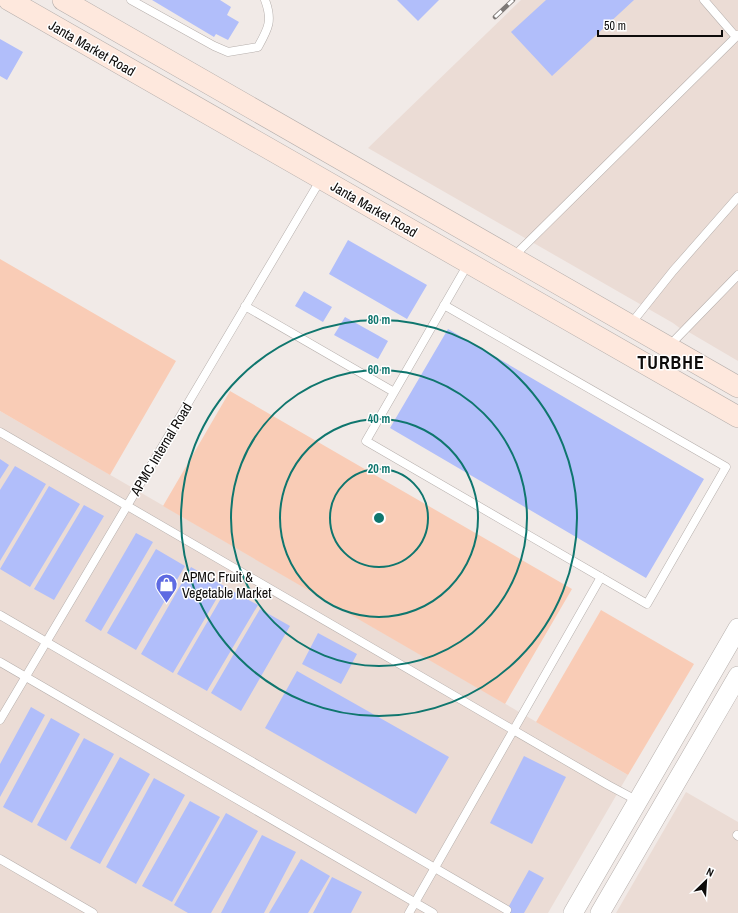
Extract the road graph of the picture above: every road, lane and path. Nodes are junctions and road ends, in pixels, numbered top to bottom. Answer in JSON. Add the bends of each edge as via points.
{"nodes":[{"id":1,"x":9,"y":0,"type":"edge"},
{"id":2,"x":63,"y":0,"type":"edge"},
{"id":3,"x":131,"y":0,"type":"edge"},
{"id":4,"x":265,"y":0,"type":"edge"},
{"id":5,"x":704,"y":0,"type":"edge"},
{"id":6,"x":737,"y":36,"type":"edge"},
{"id":7,"x":321,"y":179,"type":"junction"},
{"id":8,"x":738,"y":197,"type":"edge"},
{"id":9,"x":513,"y":258,"type":"junction"},
{"id":10,"x":469,"y":263,"type":"junction"},
{"id":11,"x":738,"y":275,"type":"edge"},
{"id":12,"x":444,"y":305,"type":"junction"},
{"id":13,"x":246,"y":306,"type":"junction"},
{"id":14,"x":630,"y":325,"type":"junction"},
{"id":15,"x":668,"y":346,"type":"junction"},
{"id":16,"x":738,"y":386,"type":"edge"},
{"id":17,"x":394,"y":392,"type":"junction"},
{"id":18,"x":738,"y":417,"type":"edge"},
{"id":19,"x":0,"y":432,"type":"edge"},
{"id":20,"x":127,"y":505,"type":"junction"},
{"id":21,"x":601,"y":578,"type":"junction"},
{"id":22,"x":0,"y":615,"type":"edge"},
{"id":23,"x":738,"y":628,"type":"edge"},
{"id":24,"x":46,"y":642,"type":"junction"},
{"id":25,"x":0,"y":662,"type":"edge"},
{"id":26,"x":738,"y":676,"type":"edge"},
{"id":27,"x":26,"y":677,"type":"junction"},
{"id":28,"x":0,"y":720,"type":"edge"},
{"id":29,"x":514,"y":730,"type":"junction"},
{"id":30,"x":638,"y":801,"type":"junction"},
{"id":31,"x":0,"y":859,"type":"edge"},
{"id":32,"x":435,"y":868,"type":"junction"},
{"id":33,"x":415,"y":903,"type":"junction"},
{"id":34,"x":507,"y":910,"type":"dead end"},
{"id":35,"x":93,"y":913,"type":"edge"},
{"id":36,"x":409,"y":913,"type":"edge"},
{"id":37,"x":433,"y":913,"type":"edge"},
{"id":38,"x":573,"y":913,"type":"edge"},
{"id":39,"x":600,"y":913,"type":"edge"}],
"edges":[{"from":1,"to":7,"type":"main road","name":"Janta Market Road"},
{"from":2,"to":9,"type":"main road","name":"Janta Market Road"},
{"from":3,"to":4,"type":"lane","via":[[228,52],[258,47],[269,28]]},
{"from":5,"to":6,"type":"lane"},
{"from":6,"to":9,"type":"lane"},
{"from":7,"to":10,"type":"main road","name":"Janta Market Road"},
{"from":7,"to":13,"type":"lane","name":"APMC Internal Road"},
{"from":8,"to":14,"type":"lane"},
{"from":9,"to":14,"type":"main road","name":"Janta Market Road"},
{"from":10,"to":12,"type":"lane"},
{"from":10,"to":18,"type":"main road","name":"Janta Market Road"},
{"from":11,"to":15,"type":"lane"},
{"from":12,"to":17,"type":"lane"},
{"from":12,"to":21,"type":"lane","via":[[726,467],[648,604]]},
{"from":13,"to":17,"type":"lane"},
{"from":13,"to":20,"type":"lane","name":"APMC Internal Road"},
{"from":14,"to":15,"type":"main road","name":"Janta Market Road"},
{"from":15,"to":16,"type":"main road","name":"Janta Market Road"},
{"from":17,"to":21,"type":"lane","via":[[366,441]]},
{"from":19,"to":20,"type":"lane"},
{"from":20,"to":24,"type":"lane","name":"APMC Internal Road"},
{"from":20,"to":29,"type":"lane"},
{"from":21,"to":29,"type":"lane"},
{"from":22,"to":24,"type":"lane"},
{"from":23,"to":30,"type":"street"},
{"from":24,"to":27,"type":"lane","name":"APMC Internal Road"},
{"from":24,"to":32,"type":"lane"},
{"from":25,"to":27,"type":"lane"},
{"from":26,"to":39,"type":"street"},
{"from":27,"to":28,"type":"lane","name":"APMC Internal Road"},
{"from":27,"to":33,"type":"lane"},
{"from":29,"to":30,"type":"lane"},
{"from":29,"to":32,"type":"lane"},
{"from":30,"to":38,"type":"street"},
{"from":31,"to":35,"type":"lane"},
{"from":32,"to":33,"type":"lane"},
{"from":32,"to":34,"type":"lane"},
{"from":33,"to":36,"type":"lane"},
{"from":33,"to":37,"type":"lane"}]}
